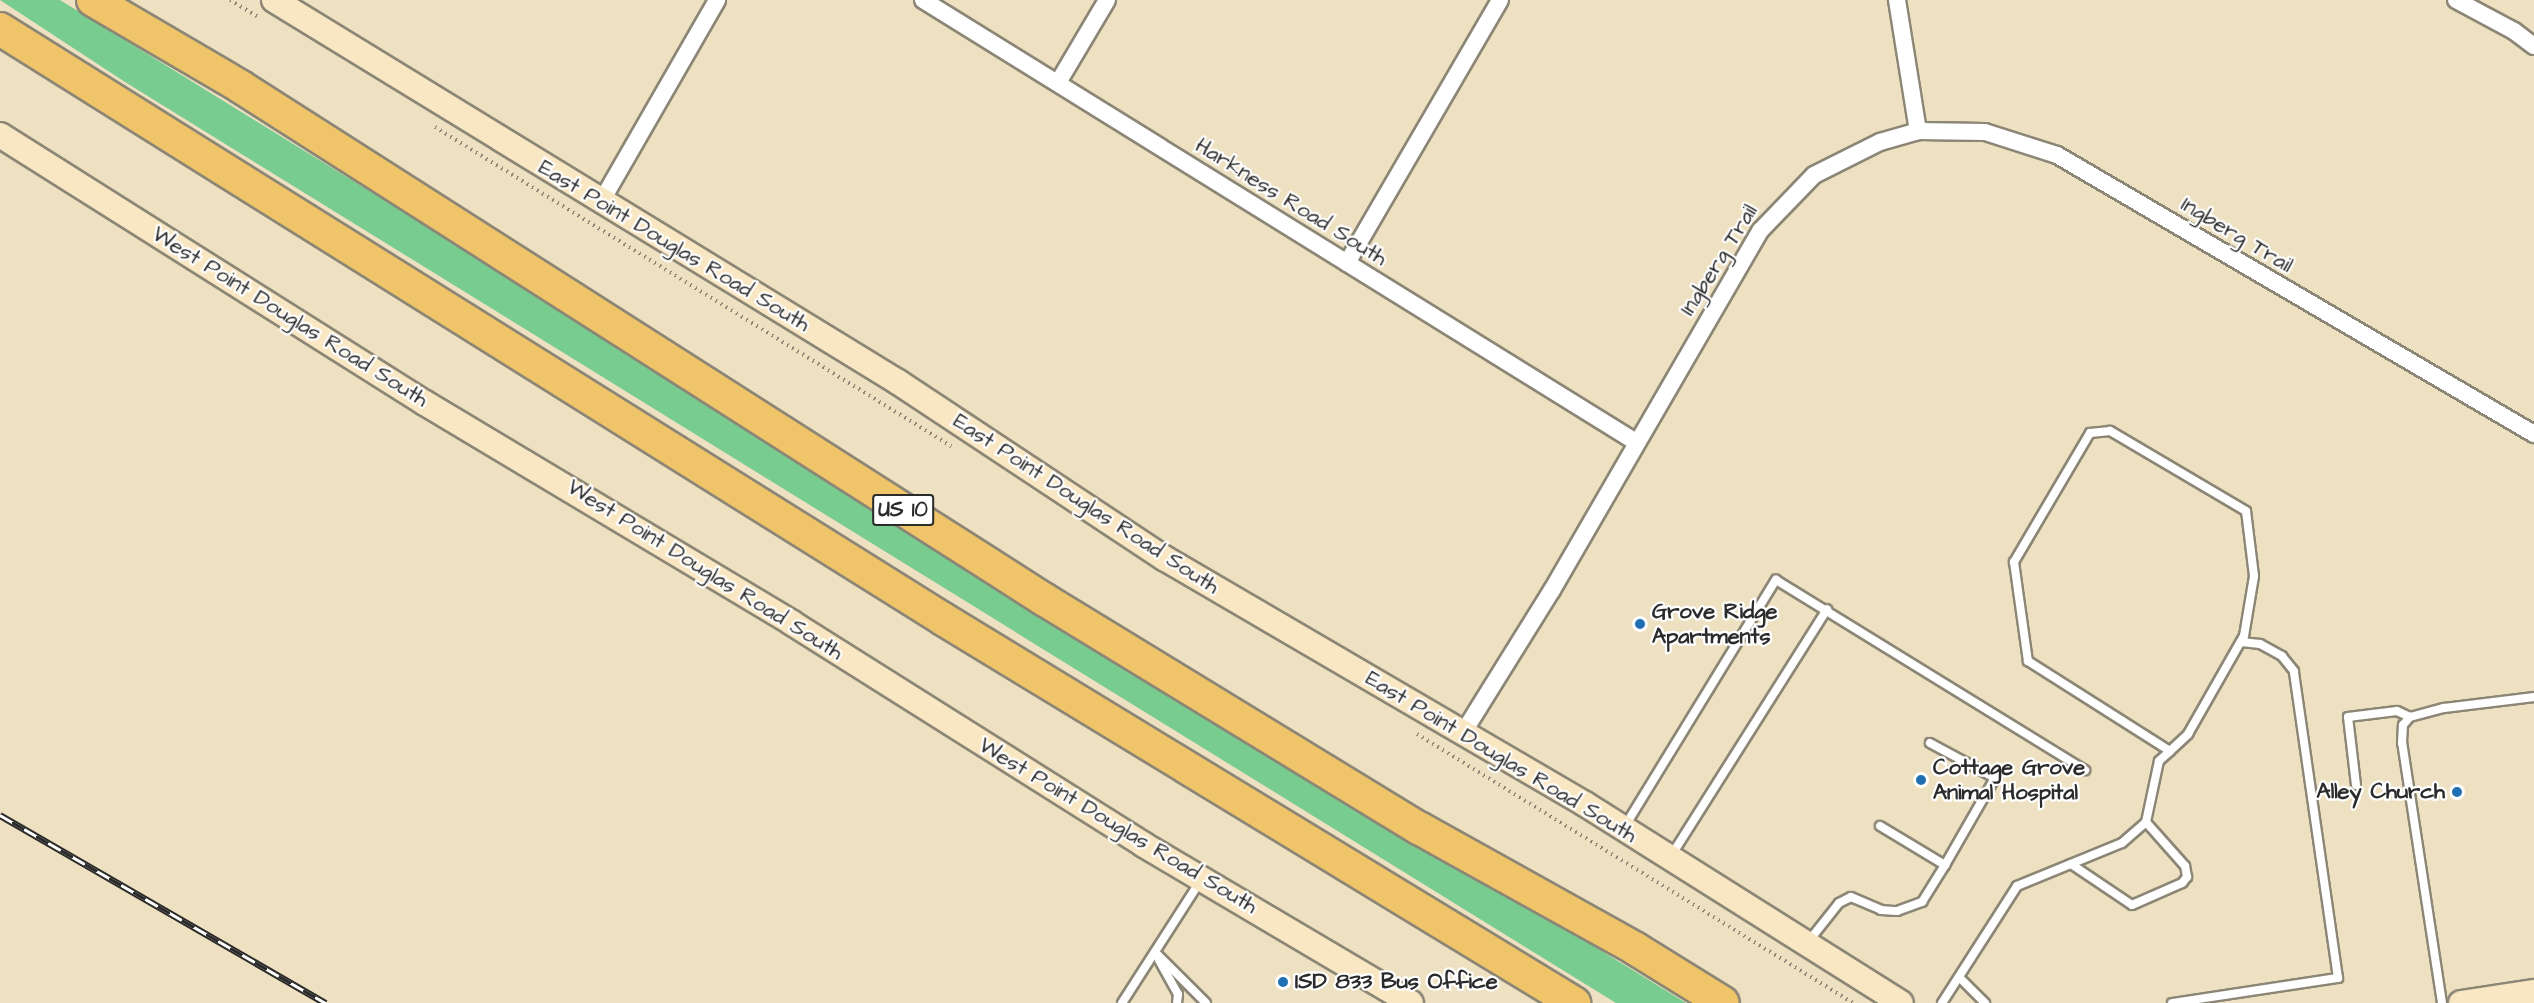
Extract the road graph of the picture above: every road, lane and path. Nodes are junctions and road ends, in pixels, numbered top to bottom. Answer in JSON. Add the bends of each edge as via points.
{"nodes":[{"id":1,"x":93,"y":0,"type":"edge"},
{"id":2,"x":274,"y":0,"type":"edge"},
{"id":3,"x":717,"y":0,"type":"edge"},
{"id":4,"x":923,"y":0,"type":"edge"},
{"id":5,"x":1107,"y":0,"type":"edge"},
{"id":6,"x":1500,"y":0,"type":"edge"},
{"id":7,"x":1897,"y":0,"type":"edge"},
{"id":8,"x":2456,"y":0,"type":"edge"},
{"id":9,"x":304,"y":10,"type":"edge"},
{"id":10,"x":0,"y":29,"type":"edge"},
{"id":11,"x":2534,"y":46,"type":"edge"},
{"id":12,"x":1059,"y":81,"type":"junction"},
{"id":13,"x":1918,"y":131,"type":"junction"},
{"id":14,"x":0,"y":135,"type":"edge"},
{"id":15,"x":601,"y":201,"type":"junction"},
{"id":16,"x":1347,"y":263,"type":"junction"},
{"id":17,"x":2534,"y":434,"type":"edge"},
{"id":18,"x":1636,"y":442,"type":"junction"},
{"id":19,"x":1827,"y":609,"type":"junction"},
{"id":20,"x":2241,"y":642,"type":"junction"},
{"id":21,"x":2534,"y":697,"type":"edge"},
{"id":22,"x":2410,"y":717,"type":"junction"},
{"id":23,"x":1463,"y":733,"type":"junction"},
{"id":24,"x":1930,"y":743,"type":"dead end"},
{"id":25,"x":2170,"y":751,"type":"junction"},
{"id":26,"x":2085,"y":770,"type":"dead end"},
{"id":27,"x":2356,"y":785,"type":"dead end"},
{"id":28,"x":2146,"y":822,"type":"junction"},
{"id":29,"x":1880,"y":826,"type":"dead end"},
{"id":30,"x":1623,"y":829,"type":"junction"},
{"id":31,"x":1670,"y":859,"type":"junction"},
{"id":32,"x":2071,"y":864,"type":"junction"},
{"id":33,"x":1945,"y":865,"type":"junction"},
{"id":34,"x":1202,"y":879,"type":"junction"},
{"id":35,"x":1806,"y":945,"type":"junction"},
{"id":36,"x":1155,"y":952,"type":"junction"},
{"id":37,"x":1959,"y":977,"type":"junction"},
{"id":38,"x":2534,"y":992,"type":"edge"},
{"id":39,"x":1122,"y":1003,"type":"edge"},
{"id":40,"x":1177,"y":1003,"type":"edge"},
{"id":41,"x":1206,"y":1003,"type":"edge"},
{"id":42,"x":1411,"y":1003,"type":"edge"},
{"id":43,"x":1574,"y":1003,"type":"edge"},
{"id":44,"x":1722,"y":1003,"type":"edge"},
{"id":45,"x":1901,"y":1003,"type":"edge"},
{"id":46,"x":1942,"y":1003,"type":"edge"},
{"id":47,"x":1985,"y":1003,"type":"edge"},
{"id":48,"x":2172,"y":1003,"type":"edge"},
{"id":49,"x":2442,"y":1003,"type":"edge"},
{"id":50,"x":2461,"y":1003,"type":"edge"}],
"edges":[{"from":1,"to":44,"type":"highway","number":"US 10","via":[[241,87],[1045,600],[1419,828],[1635,949]]},
{"from":2,"to":9,"type":"street","name":"East Point Douglas Road South"},
{"from":3,"to":15,"type":"street"},
{"from":4,"to":12,"type":"street","name":"Harkness Road South"},
{"from":5,"to":12,"type":"street"},
{"from":6,"to":16,"type":"street"},
{"from":7,"to":13,"type":"street"},
{"from":8,"to":11,"type":"street"},
{"from":9,"to":15,"type":"street","name":"East Point Douglas Road South"},
{"from":10,"to":43,"type":"highway","via":[[943,619]]},
{"from":12,"to":16,"type":"street","name":"Harkness Road South"},
{"from":13,"to":17,"type":"street","name":"Ingberg Trail","via":[[1985,132],[2057,155]]},
{"from":13,"to":18,"type":"street","name":"Ingberg Trail","via":[[1851,154],[1814,174],[1783,202],[1760,231]]},
{"from":14,"to":34,"type":"street","name":"West Point Douglas Road South","via":[[424,403],[665,545]]},
{"from":15,"to":23,"type":"street","name":"East Point Douglas Road South","via":[[898,382],[1164,558]]},
{"from":16,"to":18,"type":"street","name":"Harkness Road South"},
{"from":18,"to":23,"type":"street","name":"Ingberg Trail","via":[[1552,590]]},
{"from":19,"to":26,"type":"lane"},
{"from":19,"to":30,"type":"lane","via":[[1776,580]]},
{"from":19,"to":31,"type":"lane"},
{"from":20,"to":25,"type":"lane","via":[[2188,734]]},
{"from":20,"to":25,"type":"lane","via":[[2254,576],[2246,511],[2110,431],[2090,433],[2013,562],[2028,661]]},
{"from":20,"to":48,"type":"lane","via":[[2259,644],[2282,656],[2294,671],[2338,978]]},
{"from":21,"to":22,"type":"lane","via":[[2444,708]]},
{"from":22,"to":27,"type":"lane","via":[[2397,711],[2348,717]]},
{"from":22,"to":49,"type":"lane","via":[[2403,725],[2402,743]]},
{"from":23,"to":30,"type":"street","name":"East Point Douglas Road South"},
{"from":24,"to":33,"type":"lane","via":[[1995,778]]},
{"from":25,"to":28,"type":"lane","via":[[2159,761]]},
{"from":28,"to":32,"type":"lane","via":[[2122,843]]},
{"from":28,"to":32,"type":"lane","via":[[2185,866],[2187,877],[2182,883],[2132,905]]},
{"from":29,"to":33,"type":"lane"},
{"from":30,"to":31,"type":"street","name":"East Point Douglas Road South"},
{"from":31,"to":35,"type":"street","name":"East Point Douglas Road South"},
{"from":32,"to":37,"type":"lane","via":[[2017,886]]},
{"from":33,"to":35,"type":"lane","via":[[1922,902],[1897,911],[1881,910],[1851,897],[1839,903]]},
{"from":34,"to":36,"type":"lane"},
{"from":34,"to":42,"type":"street","name":"West Point Douglas Road South"},
{"from":35,"to":45,"type":"street","name":"East Point Douglas Road South"},
{"from":36,"to":39,"type":"lane"},
{"from":36,"to":40,"type":"lane","via":[[1178,994]]},
{"from":36,"to":41,"type":"lane"},
{"from":37,"to":46,"type":"lane"},
{"from":37,"to":47,"type":"lane"},
{"from":38,"to":50,"type":"street"}]}
